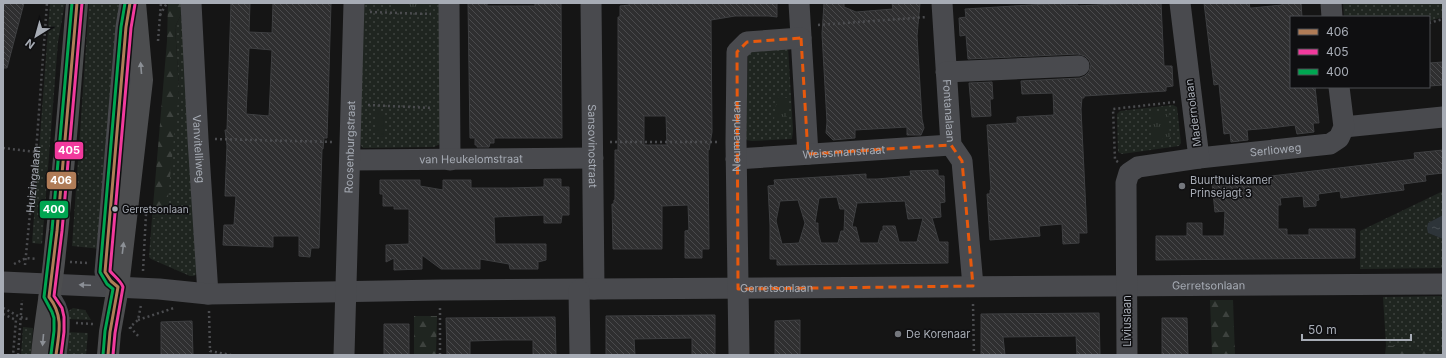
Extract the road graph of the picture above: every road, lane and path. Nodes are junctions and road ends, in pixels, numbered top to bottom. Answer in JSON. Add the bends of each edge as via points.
{"nodes":[{"id":1,"x":48,"y":3,"type":"edge"},
{"id":2,"x":77,"y":3,"type":"edge"},
{"id":3,"x":130,"y":3,"type":"edge"},
{"id":4,"x":135,"y":3,"type":"edge"},
{"id":5,"x":161,"y":3,"type":"edge"},
{"id":6,"x":167,"y":3,"type":"edge"},
{"id":7,"x":191,"y":3,"type":"edge"},
{"id":8,"x":591,"y":3,"type":"edge"},
{"id":9,"x":799,"y":3,"type":"edge"},
{"id":10,"x":1180,"y":3,"type":"edge"},
{"id":11,"x":1331,"y":3,"type":"edge"},
{"id":12,"x":354,"y":7,"type":"edge"},
{"id":13,"x":449,"y":8,"type":"edge"},
{"id":14,"x":943,"y":10,"type":"edge"},
{"id":15,"x":1332,"y":16,"type":"edge"},
{"id":16,"x":1443,"y":19,"type":"edge"},
{"id":17,"x":1430,"y":23,"type":"edge"},
{"id":18,"x":801,"y":32,"type":"junction"},
{"id":19,"x":1079,"y":66,"type":"dead end"},
{"id":20,"x":946,"y":72,"type":"junction"},
{"id":21,"x":1339,"y":88,"type":"edge"},
{"id":22,"x":1192,"y":100,"type":"junction"},
{"id":23,"x":351,"y":104,"type":"junction"},
{"id":24,"x":450,"y":109,"type":"junction"},
{"id":25,"x":1443,"y":117,"type":"edge"},
{"id":26,"x":1344,"y":127,"type":"junction"},
{"id":27,"x":198,"y":139,"type":"junction"},
{"id":28,"x":951,"y":145,"type":"junction"},
{"id":29,"x":3,"y":148,"type":"edge"},
{"id":30,"x":593,"y":150,"type":"junction"},
{"id":31,"x":736,"y":150,"type":"junction"},
{"id":32,"x":350,"y":151,"type":"junction"},
{"id":33,"x":36,"y":152,"type":"junction"},
{"id":34,"x":808,"y":154,"type":"junction"},
{"id":35,"x":1199,"y":158,"type":"junction"},
{"id":36,"x":450,"y":160,"type":"junction"},
{"id":37,"x":1129,"y":173,"type":"junction"},
{"id":38,"x":26,"y":258,"type":"junction"},
{"id":39,"x":54,"y":261,"type":"junction"},
{"id":40,"x":113,"y":264,"type":"junction"},
{"id":41,"x":143,"y":267,"type":"dead end"},
{"id":42,"x":1443,"y":284,"type":"edge"},
{"id":43,"x":973,"y":286,"type":"junction"},
{"id":44,"x":1127,"y":286,"type":"junction"},
{"id":45,"x":13,"y":288,"type":"edge"},
{"id":46,"x":587,"y":289,"type":"junction"},
{"id":47,"x":738,"y":289,"type":"junction"},
{"id":48,"x":50,"y":290,"type":"junction"},
{"id":49,"x":440,"y":290,"type":"junction"},
{"id":50,"x":346,"y":292,"type":"junction"},
{"id":51,"x":117,"y":294,"type":"junction"},
{"id":52,"x":208,"y":294,"type":"junction"},
{"id":53,"x":3,"y":308,"type":"edge"},
{"id":54,"x":3,"y":314,"type":"edge"},
{"id":55,"x":21,"y":319,"type":"junction"},
{"id":56,"x":130,"y":327,"type":"dead end"},
{"id":57,"x":139,"y":337,"type":"dead end"},
{"id":58,"x":13,"y":355,"type":"edge"},
{"id":59,"x":18,"y":355,"type":"edge"},
{"id":60,"x":42,"y":355,"type":"edge"},
{"id":61,"x":56,"y":355,"type":"edge"},
{"id":62,"x":108,"y":355,"type":"edge"},
{"id":63,"x":231,"y":355,"type":"edge"},
{"id":64,"x":344,"y":355,"type":"edge"},
{"id":65,"x":440,"y":355,"type":"edge"},
{"id":66,"x":580,"y":355,"type":"edge"},
{"id":67,"x":739,"y":355,"type":"edge"},
{"id":68,"x":974,"y":355,"type":"edge"},
{"id":69,"x":1127,"y":355,"type":"edge"}],
"edges":[{"from":1,"to":33,"type":"path","name":"Huizingalaan"},
{"from":2,"to":39,"type":"main road"},
{"from":3,"to":40,"type":"street","via":[[126,27]]},
{"from":40,"to":4,"type":"main road","one_way":true,"via":[[142,80]]},
{"from":5,"to":6,"type":"path","via":[[159,18]]},
{"from":7,"to":27,"type":"street","name":"Vanvitelliweg"},
{"from":8,"to":30,"type":"street","name":"Sansovinostraat"},
{"from":9,"to":18,"type":"street"},
{"from":10,"to":22,"type":"street","name":"Madernolaan"},
{"from":11,"to":15,"type":"street"},
{"from":12,"to":13,"type":"path"},
{"from":12,"to":23,"type":"street","name":"Roosenburgstraat"},
{"from":13,"to":24,"type":"street"},
{"from":14,"to":18,"type":"path"},
{"from":14,"to":20,"type":"street","name":"Fontanalaan"},
{"from":16,"to":17,"type":"path"},
{"from":18,"to":31,"type":"street","name":"Neumannlaan","via":[[747,42],[737,52]]},
{"from":18,"to":34,"type":"street"},
{"from":19,"to":20,"type":"street"},
{"from":20,"to":28,"type":"street","name":"Fontanalaan"},
{"from":21,"to":26,"type":"street"},
{"from":22,"to":35,"type":"street","name":"Madernolaan"},
{"from":22,"to":37,"type":"path","via":[[1113,109],[1115,160]]},
{"from":23,"to":24,"type":"path"},
{"from":23,"to":32,"type":"street","name":"Roosenburgstraat"},
{"from":24,"to":36,"type":"street"},
{"from":25,"to":26,"type":"street"},
{"from":26,"to":35,"type":"street","name":"Serlioweg","via":[[1339,138],[1330,144]]},
{"from":27,"to":32,"type":"path"},
{"from":27,"to":52,"type":"street","name":"Vanvitelliweg"},
{"from":28,"to":34,"type":"street","name":"Weissmanstraat"},
{"from":28,"to":43,"type":"street","name":"Fontanalaan","via":[[962,161]]},
{"from":29,"to":33,"type":"path"},
{"from":30,"to":31,"type":"path"},
{"from":30,"to":36,"type":"street","name":"van Heukelomstraat"},
{"from":30,"to":46,"type":"street","name":"Sansovinostraat"},
{"from":31,"to":34,"type":"street","name":"Weissmanstraat"},
{"from":31,"to":47,"type":"street","name":"Neumannlaan"},
{"from":32,"to":36,"type":"street","name":"van Heukelomstraat"},
{"from":32,"to":50,"type":"street","name":"Roosenburgstraat"},
{"from":33,"to":38,"type":"path","name":"Huizingalaan"},
{"from":35,"to":37,"type":"street","name":"Madernolaan","via":[[1138,167]]},
{"from":37,"to":44,"type":"street","via":[[1126,183]]},
{"from":38,"to":39,"type":"path"},
{"from":38,"to":45,"type":"path","name":"Huizingalaan"},
{"from":39,"to":40,"type":"path"},
{"from":39,"to":48,"type":"main road"},
{"from":40,"to":41,"type":"path"},
{"from":40,"to":51,"type":"main road"},
{"from":42,"to":44,"type":"street","name":"Gerretsonlaan"},
{"from":43,"to":44,"type":"street","name":"Gerretsonlaan"},
{"from":43,"to":47,"type":"street","name":"Gerretsonlaan"},
{"from":43,"to":68,"type":"path"},
{"from":44,"to":69,"type":"street","name":"Liviuslaan"},
{"from":45,"to":48,"type":"street","name":"Gerretsonlaan"},
{"from":45,"to":55,"type":"path","name":"Huizingalaan"},
{"from":46,"to":47,"type":"street","name":"Gerretsonlaan"},
{"from":46,"to":49,"type":"street","name":"Gerretsonlaan"},
{"from":46,"to":66,"type":"street"},
{"from":47,"to":67,"type":"street","name":"Neumannlaan"},
{"from":48,"to":51,"type":"street","name":"Gerretsonlaan"},
{"from":48,"to":60,"type":"main road","one_way":true},
{"from":48,"to":61,"type":"street","via":[[59,314]]},
{"from":49,"to":50,"type":"street","name":"Gerretsonlaan"},
{"from":49,"to":65,"type":"path"},
{"from":50,"to":52,"type":"street","name":"Gerretsonlaan"},
{"from":50,"to":64,"type":"street","name":"Roosenburgstraat"},
{"from":51,"to":52,"type":"street","name":"Gerretsonlaan","via":[[141,302]]},
{"from":51,"to":62,"type":"main road"},
{"from":52,"to":63,"type":"path","via":[[210,351]]},
{"from":53,"to":55,"type":"path"},
{"from":54,"to":58,"type":"path","via":[[16,320]]},
{"from":55,"to":59,"type":"path","name":"Huizingalaan"},
{"from":56,"to":57,"type":"path"}]}
